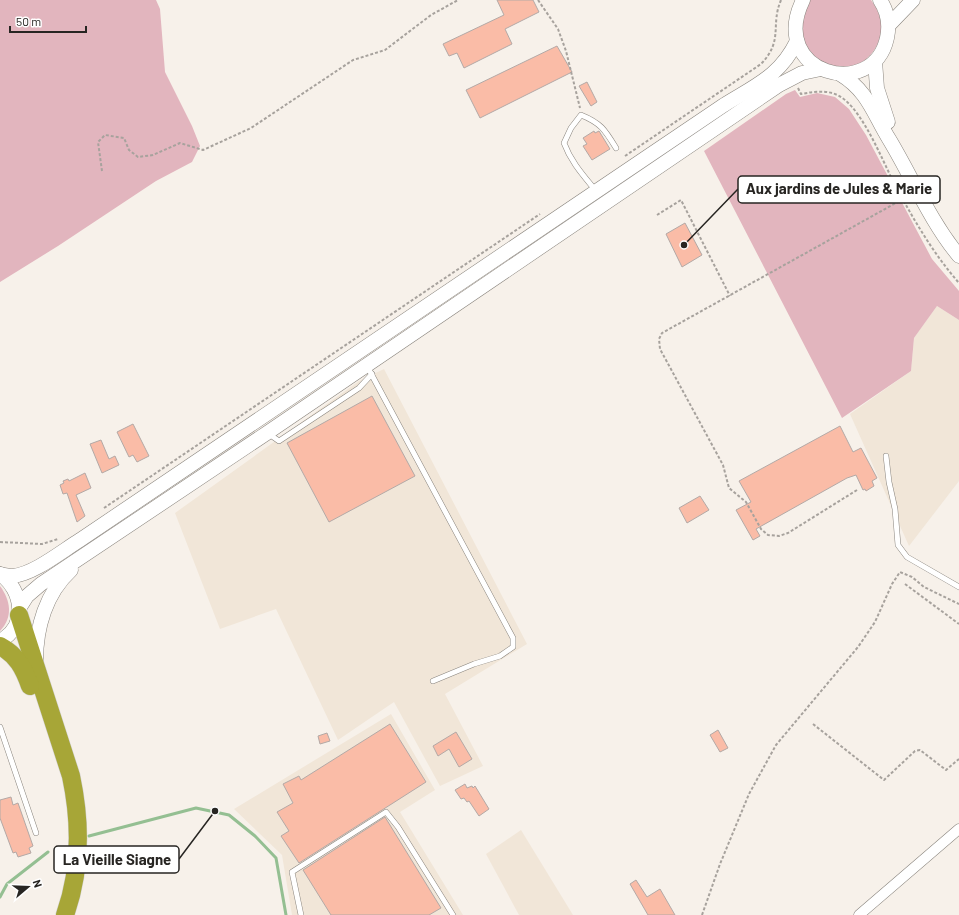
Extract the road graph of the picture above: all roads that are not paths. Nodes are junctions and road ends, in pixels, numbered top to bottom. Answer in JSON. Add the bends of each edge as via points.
{"nodes":[{"id":1,"x":803,"y":0,"type":"edge"},
{"id":2,"x":880,"y":0,"type":"edge"},
{"id":3,"x":913,"y":0,"type":"edge"},
{"id":4,"x":889,"y":25,"type":"junction"},
{"id":5,"x":797,"y":41,"type":"junction"},
{"id":6,"x":874,"y":61,"type":"junction"},
{"id":7,"x":821,"y":69,"type":"junction"},
{"id":8,"x":840,"y":74,"type":"junction"},
{"id":9,"x":616,"y":148,"type":"dead end"},
{"id":10,"x":897,"y":149,"type":"junction"},
{"id":11,"x":596,"y":192,"type":"junction"},
{"id":12,"x":959,"y":256,"type":"edge"},
{"id":13,"x":369,"y":370,"type":"junction"},
{"id":14,"x":886,"y":456,"type":"dead end"},
{"id":15,"x":90,"y":552,"type":"junction"},
{"id":16,"x":0,"y":574,"type":"edge"},
{"id":17,"x":959,"y":586,"type":"edge"},
{"id":18,"x":19,"y":611,"type":"junction"},
{"id":19,"x":0,"y":641,"type":"edge"},
{"id":20,"x":0,"y":646,"type":"edge"},
{"id":21,"x":38,"y":680,"type":"junction"},
{"id":22,"x":433,"y":682,"type":"dead end"},
{"id":23,"x":0,"y":727,"type":"edge"},
{"id":24,"x":959,"y":829,"type":"edge"},
{"id":25,"x":36,"y":833,"type":"dead end"},
{"id":26,"x":54,"y":915,"type":"edge"},
{"id":27,"x":65,"y":915,"type":"edge"},
{"id":28,"x":301,"y":915,"type":"edge"},
{"id":29,"x":453,"y":915,"type":"edge"},
{"id":30,"x":859,"y":915,"type":"edge"}],
"edges":[{"from":1,"to":5,"type":"main road","via":[[797,13]]},
{"from":2,"to":4,"type":"main road","via":[[888,15]]},
{"from":3,"to":4,"type":"main road"},
{"from":4,"to":6,"type":"main road","via":[[886,42]]},
{"from":5,"to":7,"type":"main road","via":[[806,58]]},
{"from":5,"to":11,"type":"main road","via":[[777,71]]},
{"from":6,"to":8,"type":"main road","via":[[864,69]]},
{"from":6,"to":10,"type":"main road","via":[[877,88]]},
{"from":7,"to":8,"type":"main road"},
{"from":7,"to":13,"type":"main road","via":[[802,73],[779,86]]},
{"from":8,"to":10,"type":"main road","via":[[864,93]]},
{"from":9,"to":11,"type":"lane","via":[[608,133],[596,121],[581,115],[570,128],[564,143],[580,174]]},
{"from":10,"to":12,"type":"main road","via":[[931,214]]},
{"from":11,"to":16,"type":"main road","via":[[46,561],[13,576]]},
{"from":13,"to":15,"type":"main road","via":[[267,433]]},
{"from":13,"to":22,"type":"lane","via":[[513,638],[513,647],[500,656]]},
{"from":14,"to":17,"type":"lane","via":[[898,545],[907,556]]},
{"from":15,"to":18,"type":"main road","via":[[41,584],[27,596]]},
{"from":15,"to":21,"type":"main road","via":[[56,587],[44,610],[36,647]]},
{"from":16,"to":18,"type":"main road","via":[[14,588]]},
{"from":18,"to":19,"type":"main road","via":[[10,632]]},
{"from":18,"to":21,"type":"highway"},
{"from":20,"to":26,"type":"highway","via":[[16,658],[25,673],[63,789],[68,825],[68,854]]},
{"from":21,"to":27,"type":"highway","via":[[68,769],[76,804],[78,855]]},
{"from":23,"to":25,"type":"lane"},
{"from":24,"to":30,"type":"street"},
{"from":28,"to":29,"type":"lane","via":[[292,872],[386,812]]}]}
